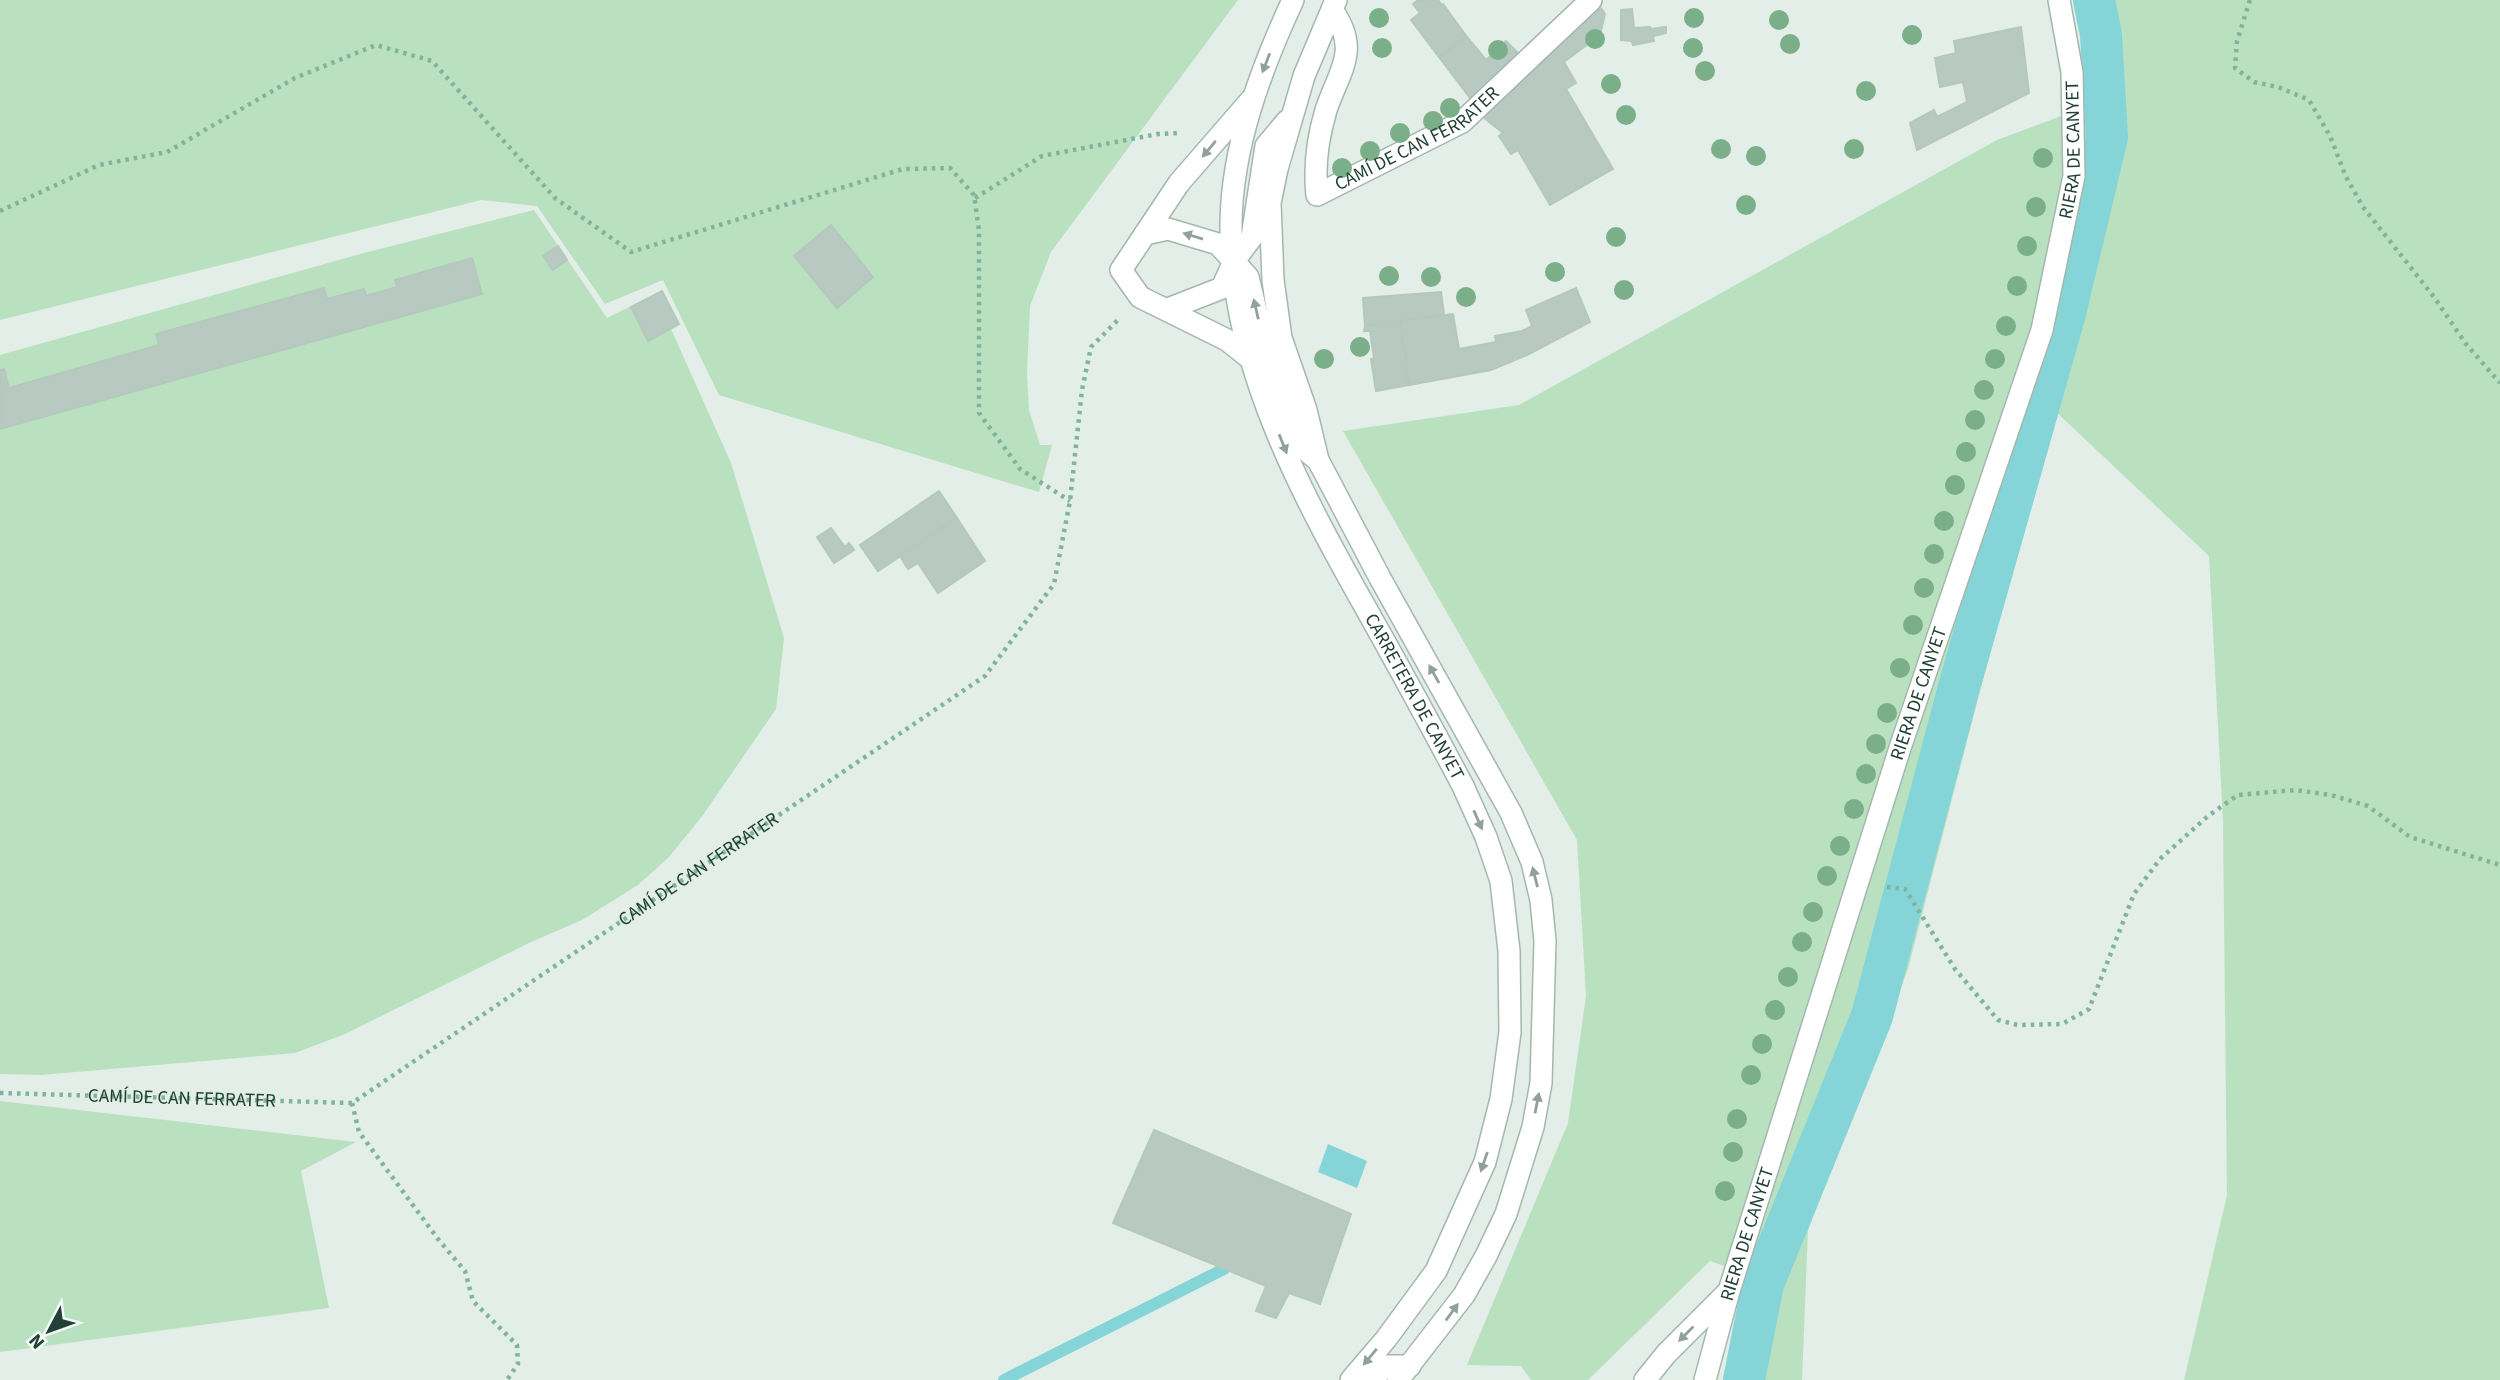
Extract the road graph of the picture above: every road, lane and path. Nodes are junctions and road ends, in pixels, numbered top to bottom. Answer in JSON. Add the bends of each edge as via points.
{"nodes":[{"id":1,"x":1293,"y":0,"type":"edge"},
{"id":2,"x":1591,"y":0,"type":"edge"},
{"id":3,"x":2059,"y":0,"type":"edge"},
{"id":4,"x":2250,"y":0,"type":"edge"},
{"id":5,"x":1334,"y":5,"type":"edge"},
{"id":6,"x":1253,"y":97,"type":"junction"},
{"id":7,"x":1293,"y":114,"type":"junction"},
{"id":8,"x":1191,"y":133,"type":"dead end"},
{"id":9,"x":975,"y":198,"type":"junction"},
{"id":10,"x":0,"y":211,"type":"edge"},
{"id":11,"x":1145,"y":234,"type":"junction"},
{"id":12,"x":1234,"y":261,"type":"junction"},
{"id":13,"x":1140,"y":296,"type":"junction"},
{"id":14,"x":1168,"y":309,"type":"junction"},
{"id":15,"x":1252,"y":360,"type":"junction"},
{"id":16,"x":2500,"y":383,"type":"edge"},
{"id":17,"x":1318,"y":460,"type":"junction"},
{"id":18,"x":1070,"y":501,"type":"junction"},
{"id":19,"x":2500,"y":865,"type":"edge"},
{"id":20,"x":1858,"y":884,"type":"junction"},
{"id":21,"x":0,"y":1093,"type":"edge"},
{"id":22,"x":352,"y":1102,"type":"junction"},
{"id":23,"x":1730,"y":1291,"type":"junction"},
{"id":24,"x":1410,"y":1375,"type":"edge"},
{"id":25,"x":507,"y":1380,"type":"edge"},
{"id":26,"x":1351,"y":1380,"type":"edge"},
{"id":27,"x":1373,"y":1380,"type":"edge"},
{"id":28,"x":1645,"y":1380,"type":"edge"},
{"id":29,"x":1705,"y":1380,"type":"edge"}],
"edges":[{"from":1,"to":6,"type":"street","name":"CARRETERA DE CANYET","one_way":true},
{"from":2,"to":5,"type":"street","name":"CAMÍ DE CAN FERRATER","via":[[1462,122],[1317,195],[1314,172],[1326,112],[1348,57]]},
{"from":3,"to":20,"type":"street","name":"RIERA DE CANYET","via":[[2072,72],[2074,176],[2042,330]]},
{"from":4,"to":16,"type":"path","via":[[2237,41],[2235,68],[2254,82],[2309,100],[2363,207]]},
{"from":5,"to":7,"type":"street","name":"CARRETERA DE CANYET"},
{"from":6,"to":11,"type":"street","one_way":true,"via":[[1180,183]]},
{"from":6,"to":12,"type":"street","name":"CARRETERA DE CANYET","via":[[1236,172],[1231,224]]},
{"from":7,"to":12,"type":"street","via":[[1266,146],[1252,237]]},
{"from":7,"to":17,"type":"street","name":"CARRETERA DE CANYET","via":[[1270,203],[1270,240],[1281,338]]},
{"from":8,"to":9,"type":"path","via":[[1158,134],[1042,156]]},
{"from":9,"to":10,"type":"path","via":[[950,168],[903,169],[631,252],[555,198],[432,61],[376,45],[296,78],[167,152],[99,165]]},
{"from":9,"to":18,"type":"path","via":[[979,413],[1020,469]]},
{"from":12,"to":11,"type":"street","one_way":true,"via":[[1218,244],[1168,229]]},
{"from":11,"to":13,"type":"street","via":[[1121,271]]},
{"from":12,"to":14,"type":"street","via":[[1222,288]]},
{"from":12,"to":15,"type":"street","name":"CARRETERA DE CANYET","via":[[1236,298]]},
{"from":17,"to":12,"type":"street","one_way":true,"via":[[1301,446],[1267,357],[1248,277]]},
{"from":13,"to":14,"type":"street"},
{"from":13,"to":18,"type":"path","name":"CAMÍ DE CAN FERRATER","via":[[1091,347]]},
{"from":14,"to":15,"type":"street","via":[[1227,340]]},
{"from":15,"to":26,"type":"street","name":"CARRETERA DE CANYET","one_way":true,"via":[[1300,486],[1463,786],[1486,837],[1501,881],[1509,951],[1510,1032],[1486,1162],[1436,1271]]},
{"from":24,"to":17,"type":"street","name":"CARRETERA DE CANYET","one_way":true,"via":[[1470,1285],[1506,1214],[1519,1174],[1541,1083],[1544,928],[1532,862],[1511,813]]},
{"from":18,"to":22,"type":"path","name":"CAMÍ DE CAN FERRATER","via":[[1054,583],[985,676]]},
{"from":19,"to":20,"type":"path","via":[[2410,837],[2368,806],[2331,795],[2295,790],[2238,795],[2160,859],[2134,894],[2089,1009],[2062,1024],[2018,1025],[1998,1020],[1955,969],[1905,889]]},
{"from":20,"to":23,"type":"street","name":"RIERA DE CANYET"},
{"from":21,"to":22,"type":"path","name":"CAMÍ DE CAN FERRATER"},
{"from":22,"to":25,"type":"path","via":[[359,1132],[465,1271],[473,1301],[517,1345],[517,1364]]},
{"from":23,"to":28,"type":"street","one_way":true},
{"from":23,"to":29,"type":"street","name":"RIERA DE CANYET"},
{"from":24,"to":27,"type":"street","via":[[1384,1366]]}]}
